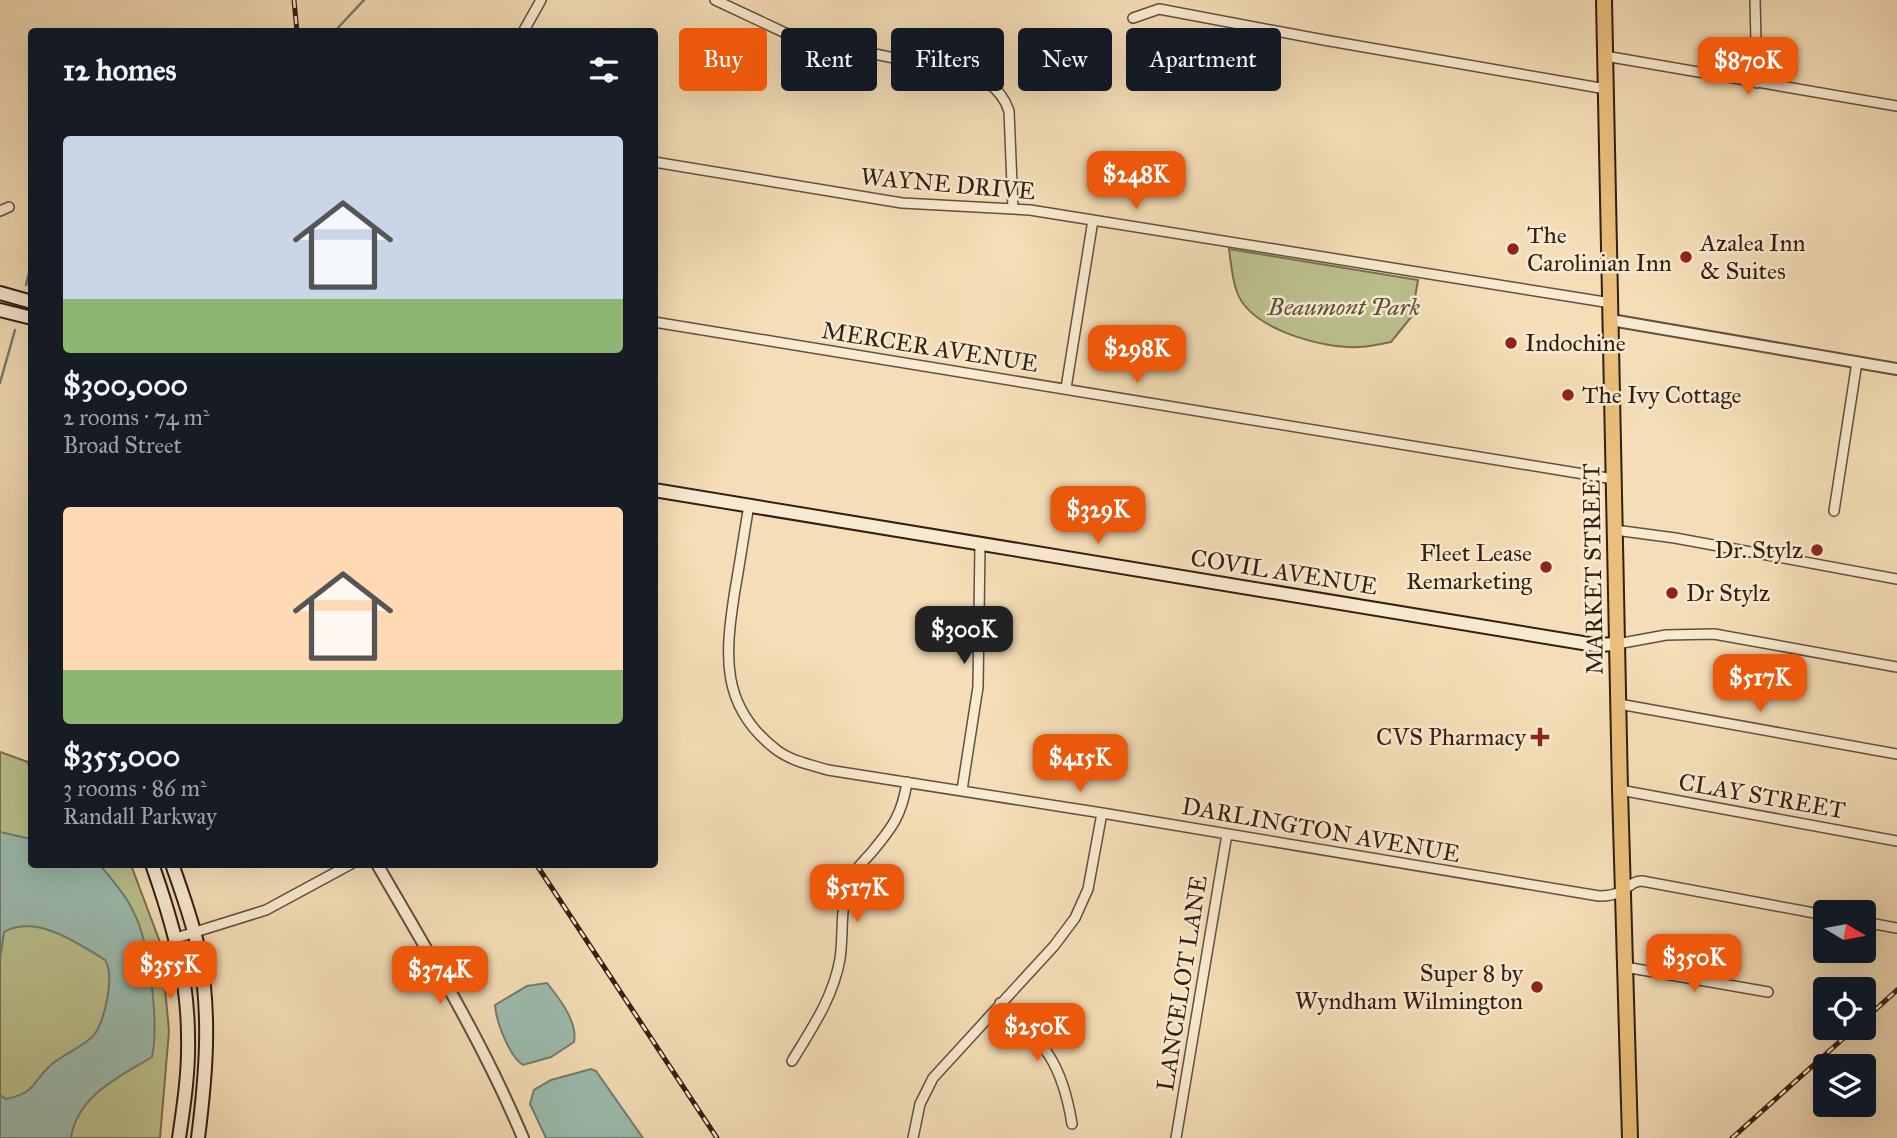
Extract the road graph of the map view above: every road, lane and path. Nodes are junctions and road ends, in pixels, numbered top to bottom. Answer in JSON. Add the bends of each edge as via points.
{"nodes":[{"id":1,"x":541,"y":0,"type":"edge"},
{"id":2,"x":715,"y":0,"type":"edge"},
{"id":3,"x":1604,"y":0,"type":"edge"},
{"id":4,"x":1755,"y":0,"type":"edge"},
{"id":5,"x":1133,"y":18,"type":"dead end"},
{"id":6,"x":525,"y":28,"type":"edge"},
{"id":7,"x":1605,"y":56,"type":"junction"},
{"id":8,"x":1757,"y":83,"type":"junction"},
{"id":9,"x":1606,"y":89,"type":"junction"},
{"id":10,"x":1897,"y":106,"type":"edge"},
{"id":11,"x":658,"y":163,"type":"edge"},
{"id":12,"x":1013,"y":209,"type":"junction"},
{"id":13,"x":1093,"y":220,"type":"junction"},
{"id":14,"x":0,"y":293,"type":"edge"},
{"id":15,"x":28,"y":301,"type":"edge"},
{"id":16,"x":1611,"y":303,"type":"junction"},
{"id":17,"x":0,"y":310,"type":"edge"},
{"id":18,"x":28,"y":317,"type":"edge"},
{"id":19,"x":1611,"y":320,"type":"junction"},
{"id":20,"x":658,"y":323,"type":"edge"},
{"id":21,"x":1857,"y":362,"type":"junction"},
{"id":22,"x":1897,"y":369,"type":"edge"},
{"id":23,"x":1066,"y":388,"type":"junction"},
{"id":24,"x":1614,"y":479,"type":"junction"},
{"id":25,"x":658,"y":491,"type":"edge"},
{"id":26,"x":749,"y":505,"type":"junction"},
{"id":27,"x":1834,"y":511,"type":"dead end"},
{"id":28,"x":1615,"y":530,"type":"junction"},
{"id":29,"x":980,"y":544,"type":"junction"},
{"id":30,"x":1897,"y":579,"type":"edge"},
{"id":31,"x":1618,"y":644,"type":"junction"},
{"id":32,"x":1897,"y":667,"type":"edge"},
{"id":33,"x":1619,"y":704,"type":"junction"},
{"id":34,"x":1897,"y":754,"type":"edge"},
{"id":35,"x":907,"y":782,"type":"junction"},
{"id":36,"x":962,"y":790,"type":"junction"},
{"id":37,"x":1620,"y":790,"type":"junction"},
{"id":38,"x":1102,"y":813,"type":"junction"},
{"id":39,"x":1227,"y":834,"type":"junction"},
{"id":40,"x":1897,"y":841,"type":"edge"},
{"id":41,"x":153,"y":868,"type":"edge"},
{"id":42,"x":173,"y":868,"type":"edge"},
{"id":43,"x":344,"y":868,"type":"edge"},
{"id":44,"x":379,"y":868,"type":"edge"},
{"id":45,"x":1623,"y":891,"type":"junction"},
{"id":46,"x":1813,"y":913,"type":"edge"},
{"id":47,"x":1876,"y":924,"type":"edge"},
{"id":48,"x":1897,"y":928,"type":"edge"},
{"id":49,"x":194,"y":932,"type":"junction"},
{"id":50,"x":176,"y":938,"type":"junction"},
{"id":51,"x":1625,"y":967,"type":"junction"},
{"id":52,"x":1768,"y":992,"type":"dead end"},
{"id":53,"x":1000,"y":1003,"type":"junction"},
{"id":54,"x":792,"y":1061,"type":"dead end"},
{"id":55,"x":1072,"y":1124,"type":"dead end"},
{"id":56,"x":179,"y":1138,"type":"edge"},
{"id":57,"x":198,"y":1138,"type":"edge"},
{"id":58,"x":523,"y":1138,"type":"edge"},
{"id":59,"x":913,"y":1138,"type":"edge"},
{"id":60,"x":1176,"y":1138,"type":"edge"},
{"id":61,"x":1630,"y":1138,"type":"edge"}],
"edges":[{"from":1,"to":6,"type":"street"},
{"from":2,"to":12,"type":"street","via":[[796,38],[986,81],[1004,98],[1009,111]]},
{"from":3,"to":7,"type":"main road","name":"MARKET STREET"},
{"from":4,"to":8,"type":"street"},
{"from":5,"to":9,"type":"street","via":[[1159,9]]},
{"from":7,"to":8,"type":"street"},
{"from":7,"to":9,"type":"main road","name":"MARKET STREET"},
{"from":8,"to":10,"type":"street"},
{"from":9,"to":16,"type":"main road","name":"MARKET STREET"},
{"from":11,"to":12,"type":"street","name":"WAYNE DRIVE","via":[[902,202]]},
{"from":12,"to":13,"type":"street","name":"WAYNE DRIVE"},
{"from":13,"to":16,"type":"street","name":"WAYNE DRIVE"},
{"from":13,"to":23,"type":"street"},
{"from":14,"to":15,"type":"main road"},
{"from":16,"to":19,"type":"main road","name":"MARKET STREET"},
{"from":17,"to":18,"type":"main road"},
{"from":19,"to":21,"type":"street"},
{"from":19,"to":24,"type":"main road","name":"MARKET STREET"},
{"from":20,"to":23,"type":"street","name":"MERCER AVENUE"},
{"from":21,"to":22,"type":"street"},
{"from":21,"to":27,"type":"street"},
{"from":23,"to":24,"type":"street","name":"MERCER AVENUE"},
{"from":24,"to":28,"type":"main road","name":"MARKET STREET"},
{"from":25,"to":26,"type":"main road","name":"COVIL AVENUE"},
{"from":26,"to":29,"type":"main road","name":"COVIL AVENUE"},
{"from":26,"to":35,"type":"street","name":"DARLINGTON AVENUE","via":[[728,632],[727,660],[738,706],[778,751],[797,761]]},
{"from":28,"to":30,"type":"street"},
{"from":28,"to":31,"type":"main road","name":"MARKET STREET"},
{"from":29,"to":31,"type":"main road","name":"COVIL AVENUE","via":[[1595,645]]},
{"from":29,"to":36,"type":"street","via":[[978,687]]},
{"from":31,"to":32,"type":"street","via":[[1666,635],[1714,634]]},
{"from":31,"to":33,"type":"main road","name":"MARKET STREET"},
{"from":33,"to":34,"type":"street"},
{"from":33,"to":37,"type":"main road","name":"MARKET STREET"},
{"from":35,"to":36,"type":"street","name":"DARLINGTON AVENUE"},
{"from":35,"to":54,"type":"street","via":[[904,805],[893,825],[850,880],[832,988]]},
{"from":36,"to":38,"type":"street","name":"DARLINGTON AVENUE"},
{"from":37,"to":40,"type":"street","name":"CLAY STREET"},
{"from":37,"to":45,"type":"main road","name":"MARKET STREET"},
{"from":38,"to":39,"type":"street","name":"DARLINGTON AVENUE"},
{"from":38,"to":53,"type":"street","via":[[1082,906],[1059,940]]},
{"from":39,"to":45,"type":"street","name":"DARLINGTON AVENUE","via":[[1599,896]]},
{"from":39,"to":60,"type":"street","name":"LANCELOT LANE"},
{"from":41,"to":50,"type":"main road"},
{"from":42,"to":49,"type":"main road"},
{"from":43,"to":49,"type":"street","via":[[278,905]]},
{"from":44,"to":58,"type":"street","via":[[472,1031]]},
{"from":45,"to":46,"type":"street","name":"DARLINGTON AVENUE","via":[[1634,881],[1642,881]]},
{"from":45,"to":51,"type":"main road","name":"MARKET STREET"},
{"from":47,"to":48,"type":"street"},
{"from":49,"to":50,"type":"street"},
{"from":49,"to":57,"type":"main road","via":[[207,1033]]},
{"from":50,"to":56,"type":"main road","via":[[188,1035]]},
{"from":51,"to":52,"type":"street"},
{"from":51,"to":61,"type":"main road","name":"MARKET STREET"},
{"from":53,"to":55,"type":"street","via":[[1049,1053]]},
{"from":53,"to":59,"type":"street","via":[[933,1078],[920,1104]]}]}
